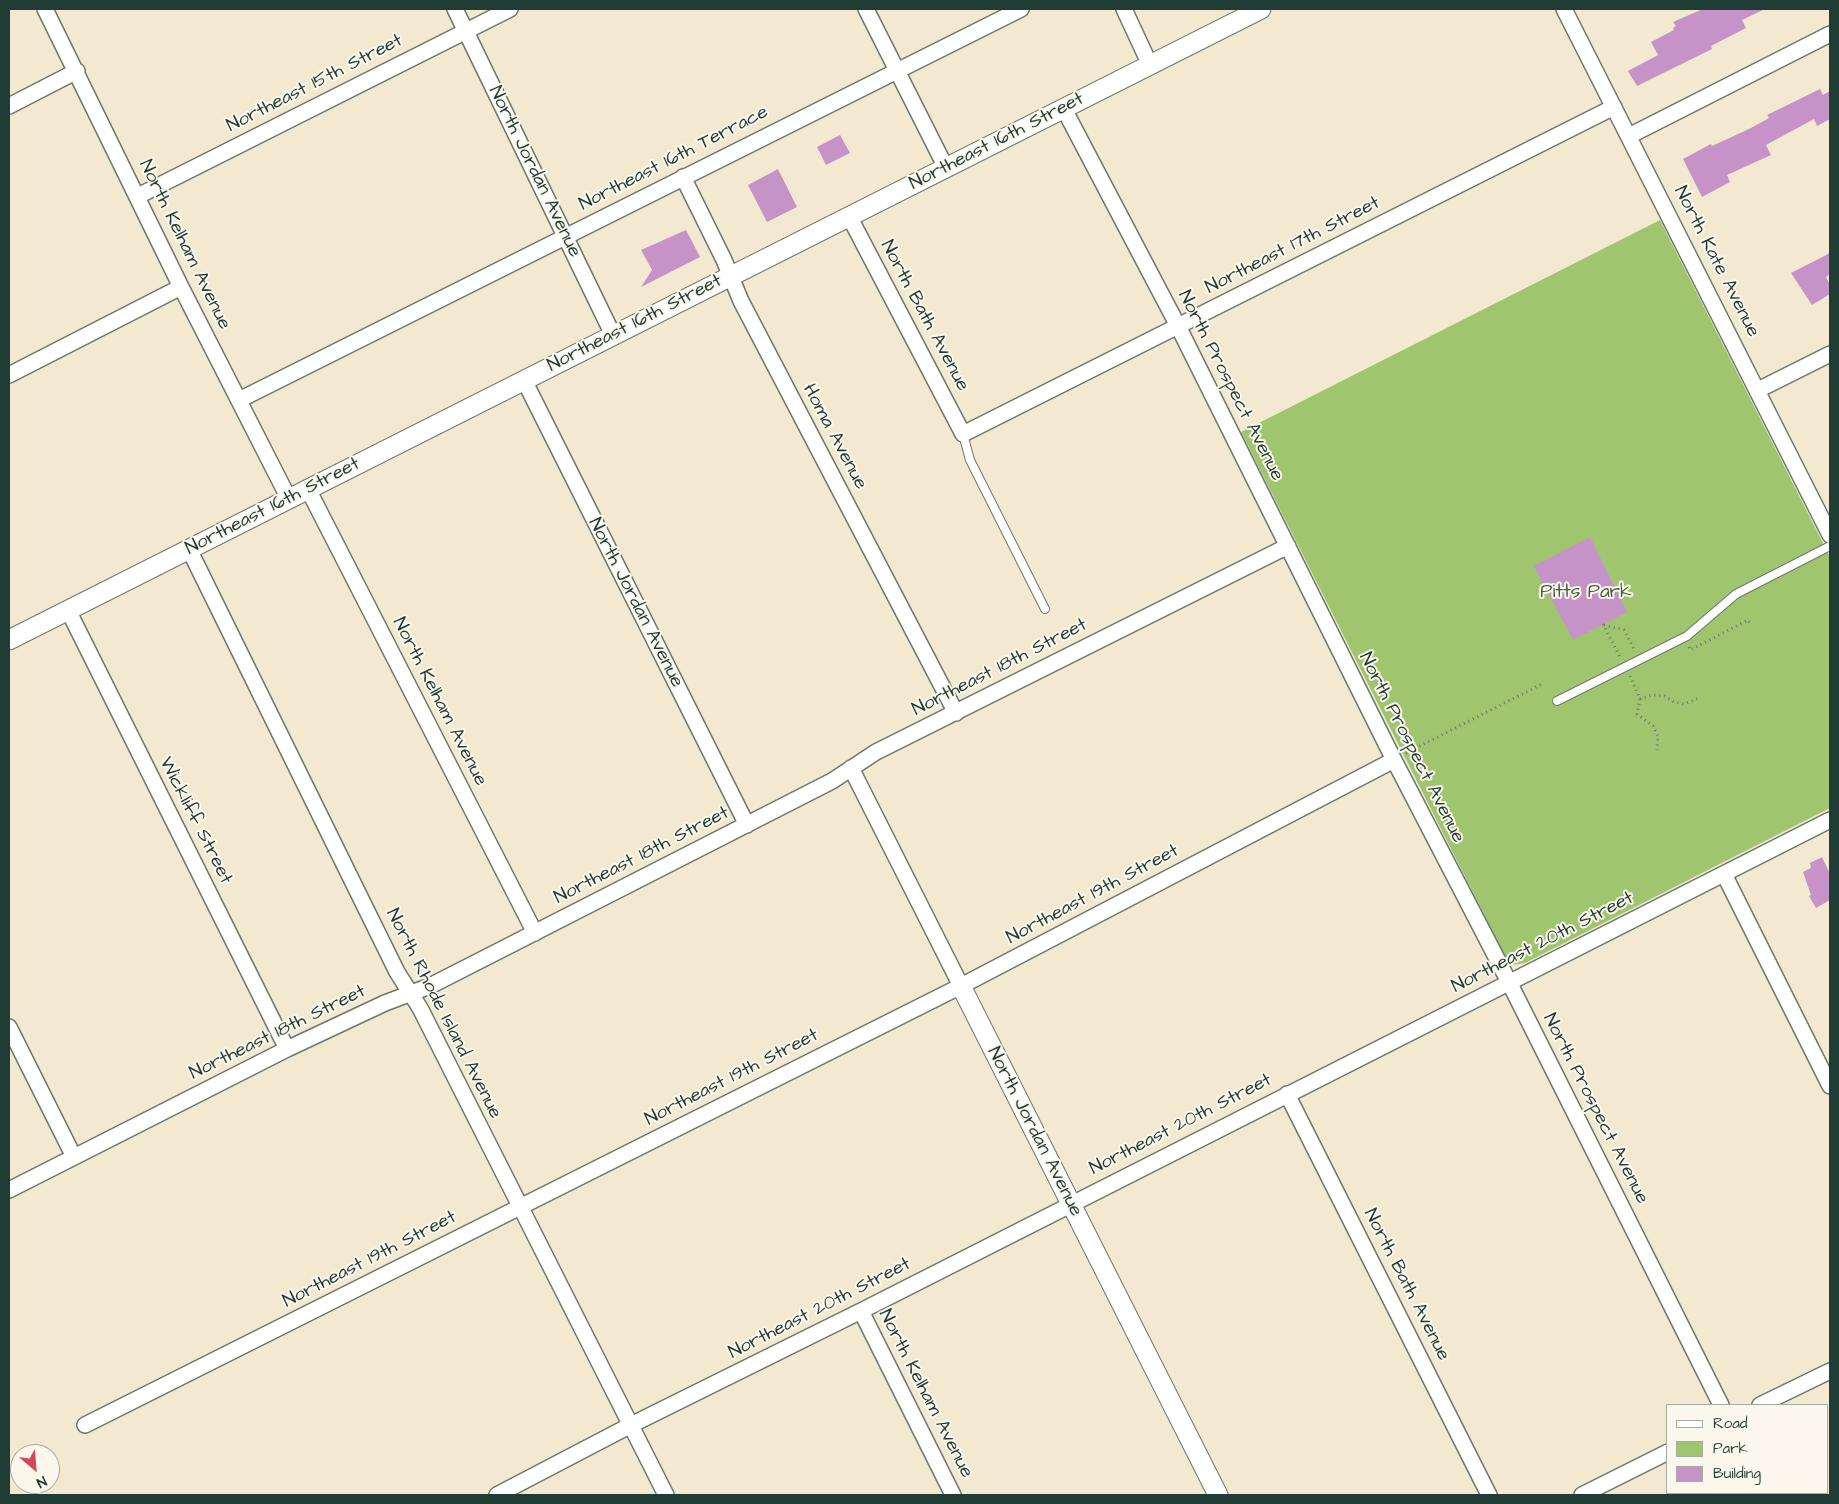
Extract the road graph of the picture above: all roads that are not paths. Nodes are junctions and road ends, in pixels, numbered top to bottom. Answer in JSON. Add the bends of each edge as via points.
{"nodes":[{"id":1,"x":45,"y":9,"type":"edge"},
{"id":2,"x":455,"y":9,"type":"edge"},
{"id":3,"x":510,"y":9,"type":"edge"},
{"id":4,"x":866,"y":9,"type":"edge"},
{"id":5,"x":1021,"y":9,"type":"edge"},
{"id":6,"x":1124,"y":9,"type":"edge"},
{"id":7,"x":1261,"y":9,"type":"edge"},
{"id":8,"x":1564,"y":9,"type":"edge"},
{"id":9,"x":467,"y":30,"type":"junction"},
{"id":10,"x":1830,"y":34,"type":"edge"},
{"id":11,"x":1150,"y":65,"type":"junction"},
{"id":12,"x":896,"y":70,"type":"junction"},
{"id":13,"x":77,"y":71,"type":"junction"},
{"id":14,"x":9,"y":106,"type":"edge"},
{"id":15,"x":1614,"y":107,"type":"junction"},
{"id":16,"x":1064,"y":109,"type":"junction"},
{"id":17,"x":1629,"y":136,"type":"junction"},
{"id":18,"x":946,"y":168,"type":"junction"},
{"id":19,"x":683,"y":177,"type":"junction"},
{"id":20,"x":138,"y":196,"type":"junction"},
{"id":21,"x":849,"y":216,"type":"junction"},
{"id":22,"x":565,"y":236,"type":"junction"},
{"id":23,"x":731,"y":276,"type":"junction"},
{"id":24,"x":181,"y":287,"type":"junction"},
{"id":25,"x":1178,"y":326,"type":"junction"},
{"id":26,"x":613,"y":335,"type":"junction"},
{"id":27,"x":1830,"y":354,"type":"edge"},
{"id":28,"x":9,"y":375,"type":"edge"},
{"id":29,"x":524,"y":380,"type":"junction"},
{"id":30,"x":1758,"y":390,"type":"junction"},
{"id":31,"x":238,"y":400,"type":"junction"},
{"id":32,"x":963,"y":434,"type":"junction"},
{"id":33,"x":308,"y":489,"type":"junction"},
{"id":34,"x":289,"y":499,"type":"junction"},
{"id":35,"x":1830,"y":535,"type":"edge"},
{"id":36,"x":1288,"y":546,"type":"junction"},
{"id":37,"x":1830,"y":546,"type":"edge"},
{"id":38,"x":189,"y":549,"type":"junction"},
{"id":39,"x":1046,"y":609,"type":"dead end"},
{"id":40,"x":68,"y":610,"type":"junction"},
{"id":41,"x":9,"y":640,"type":"edge"},
{"id":42,"x":1557,"y":701,"type":"dead end"},
{"id":43,"x":956,"y":713,"type":"junction"},
{"id":44,"x":1394,"y":760,"type":"junction"},
{"id":45,"x":852,"y":768,"type":"junction"},
{"id":46,"x":1830,"y":820,"type":"edge"},
{"id":47,"x":747,"y":826,"type":"junction"},
{"id":48,"x":1724,"y":874,"type":"junction"},
{"id":49,"x":535,"y":933,"type":"junction"},
{"id":50,"x":1510,"y":982,"type":"junction"},
{"id":51,"x":961,"y":986,"type":"junction"},
{"id":52,"x":411,"y":993,"type":"junction"},
{"id":53,"x":9,"y":1027,"type":"edge"},
{"id":54,"x":287,"y":1049,"type":"junction"},
{"id":55,"x":1830,"y":1086,"type":"edge"},
{"id":56,"x":1287,"y":1094,"type":"junction"},
{"id":57,"x":74,"y":1157,"type":"junction"},
{"id":58,"x":9,"y":1190,"type":"edge"},
{"id":59,"x":1071,"y":1204,"type":"junction"},
{"id":60,"x":520,"y":1208,"type":"junction"},
{"id":61,"x":861,"y":1311,"type":"junction"},
{"id":62,"x":1830,"y":1370,"type":"edge"},
{"id":63,"x":1721,"y":1404,"type":"edge"},
{"id":64,"x":1762,"y":1404,"type":"edge"},
{"id":65,"x":631,"y":1425,"type":"junction"},
{"id":66,"x":85,"y":1426,"type":"dead end"},
{"id":67,"x":1666,"y":1453,"type":"edge"},
{"id":68,"x":497,"y":1495,"type":"edge"},
{"id":69,"x":666,"y":1495,"type":"edge"},
{"id":70,"x":954,"y":1495,"type":"edge"},
{"id":71,"x":1218,"y":1495,"type":"edge"},
{"id":72,"x":1489,"y":1495,"type":"edge"},
{"id":73,"x":1582,"y":1495,"type":"edge"}],
"edges":[{"from":1,"to":13,"type":"street","name":"North Kelham Avenue"},
{"from":2,"to":9,"type":"street","name":"North Jordan Avenue"},
{"from":3,"to":9,"type":"street","name":"Northeast 15th Street"},
{"from":4,"to":12,"type":"street"},
{"from":5,"to":12,"type":"street","name":"Northeast 16th Terrace"},
{"from":6,"to":11,"type":"street"},
{"from":7,"to":11,"type":"street","name":"Northeast 16th Street"},
{"from":8,"to":15,"type":"street","name":"North Kate Avenue"},
{"from":9,"to":20,"type":"street","name":"Northeast 15th Street"},
{"from":9,"to":22,"type":"street","name":"North Jordan Avenue"},
{"from":10,"to":17,"type":"street"},
{"from":11,"to":16,"type":"street","name":"Northeast 16th Street"},
{"from":12,"to":18,"type":"street"},
{"from":12,"to":19,"type":"street","name":"Northeast 16th Terrace"},
{"from":13,"to":14,"type":"street"},
{"from":13,"to":20,"type":"street","name":"North Kelham Avenue"},
{"from":15,"to":17,"type":"street","name":"North Kate Avenue"},
{"from":15,"to":25,"type":"street","name":"Northeast 17th Street"},
{"from":16,"to":18,"type":"street","name":"Northeast 16th Street"},
{"from":16,"to":25,"type":"street","name":"North Prospect Avenue"},
{"from":17,"to":30,"type":"street","name":"North Kate Avenue"},
{"from":18,"to":21,"type":"street","name":"Northeast 16th Street"},
{"from":19,"to":22,"type":"street","name":"Northeast 16th Terrace"},
{"from":19,"to":23,"type":"street","name":"Homa Avenue"},
{"from":20,"to":24,"type":"street","name":"North Kelham Avenue"},
{"from":21,"to":23,"type":"street","name":"Northeast 16th Street"},
{"from":21,"to":32,"type":"street","name":"North Bath Avenue"},
{"from":22,"to":26,"type":"street","name":"North Jordan Avenue"},
{"from":22,"to":31,"type":"street","name":"Northeast 16th Terrace"},
{"from":23,"to":26,"type":"street","name":"Northeast 16th Street"},
{"from":23,"to":43,"type":"street","name":"Homa Avenue","via":[[741,301]]},
{"from":24,"to":28,"type":"street"},
{"from":24,"to":31,"type":"street","name":"North Kelham Avenue"},
{"from":25,"to":32,"type":"street","name":"Northeast 17th Street"},
{"from":25,"to":36,"type":"street","name":"North Prospect Avenue"},
{"from":26,"to":29,"type":"street","name":"Northeast 16th Street"},
{"from":27,"to":30,"type":"street"},
{"from":29,"to":33,"type":"street","name":"Northeast 16th Street"},
{"from":29,"to":47,"type":"street","name":"North Jordan Avenue"},
{"from":30,"to":35,"type":"street","name":"North Kate Avenue"},
{"from":31,"to":34,"type":"street","name":"North Kelham Avenue"},
{"from":32,"to":39,"type":"lane","via":[[970,460]]},
{"from":33,"to":34,"type":"street","name":"Northeast 16th Street"},
{"from":33,"to":49,"type":"street","name":"North Kelham Avenue"},
{"from":34,"to":38,"type":"street","name":"Northeast 16th Street"},
{"from":36,"to":43,"type":"street","name":"Northeast 18th Street"},
{"from":36,"to":44,"type":"street","name":"North Prospect Avenue"},
{"from":37,"to":42,"type":"lane","via":[[1736,594],[1684,637]]},
{"from":38,"to":40,"type":"street","name":"Northeast 16th Street"},
{"from":38,"to":52,"type":"street","name":"North Rhode Island Avenue","via":[[397,972]]},
{"from":40,"to":41,"type":"street","name":"Northeast 16th Street"},
{"from":40,"to":54,"type":"street","name":"Wickliff Street"},
{"from":43,"to":45,"type":"street","name":"Northeast 18th Street","via":[[876,752]]},
{"from":44,"to":50,"type":"street","name":"North Prospect Avenue"},
{"from":44,"to":51,"type":"street","name":"Northeast 19th Street"},
{"from":45,"to":47,"type":"street","name":"Northeast 18th Street"},
{"from":45,"to":51,"type":"street","name":"North Jordan Avenue"},
{"from":46,"to":48,"type":"street","name":"Northeast 20th Street"},
{"from":47,"to":49,"type":"street","name":"Northeast 18th Street"},
{"from":48,"to":50,"type":"street","name":"Northeast 20th Street"},
{"from":48,"to":55,"type":"street"},
{"from":49,"to":52,"type":"street","name":"Northeast 18th Street"},
{"from":50,"to":56,"type":"street","name":"Northeast 20th Street"},
{"from":50,"to":63,"type":"street","name":"North Prospect Avenue"},
{"from":51,"to":59,"type":"street","name":"North Jordan Avenue"},
{"from":51,"to":60,"type":"street","name":"Northeast 19th Street"},
{"from":52,"to":54,"type":"street","name":"Northeast 18th Street"},
{"from":52,"to":60,"type":"street","name":"North Rhode Island Avenue"},
{"from":53,"to":57,"type":"street"},
{"from":54,"to":57,"type":"street","name":"Northeast 18th Street"},
{"from":56,"to":59,"type":"street","name":"Northeast 20th Street"},
{"from":56,"to":72,"type":"street","name":"North Bath Avenue"},
{"from":57,"to":58,"type":"street","name":"Northeast 18th Street"},
{"from":59,"to":61,"type":"street","name":"Northeast 20th Street"},
{"from":59,"to":71,"type":"street","name":"North Jordan Avenue"},
{"from":60,"to":65,"type":"street","name":"North Rhode Island Avenue"},
{"from":60,"to":66,"type":"street","name":"Northeast 19th Street"},
{"from":61,"to":65,"type":"street","name":"Northeast 20th Street"},
{"from":61,"to":70,"type":"street","name":"North Kelham Avenue"},
{"from":62,"to":64,"type":"street"},
{"from":65,"to":68,"type":"street","name":"Northeast 20th Street"},
{"from":65,"to":69,"type":"street","name":"North Rhode Island Avenue"},
{"from":67,"to":73,"type":"street"}]}
